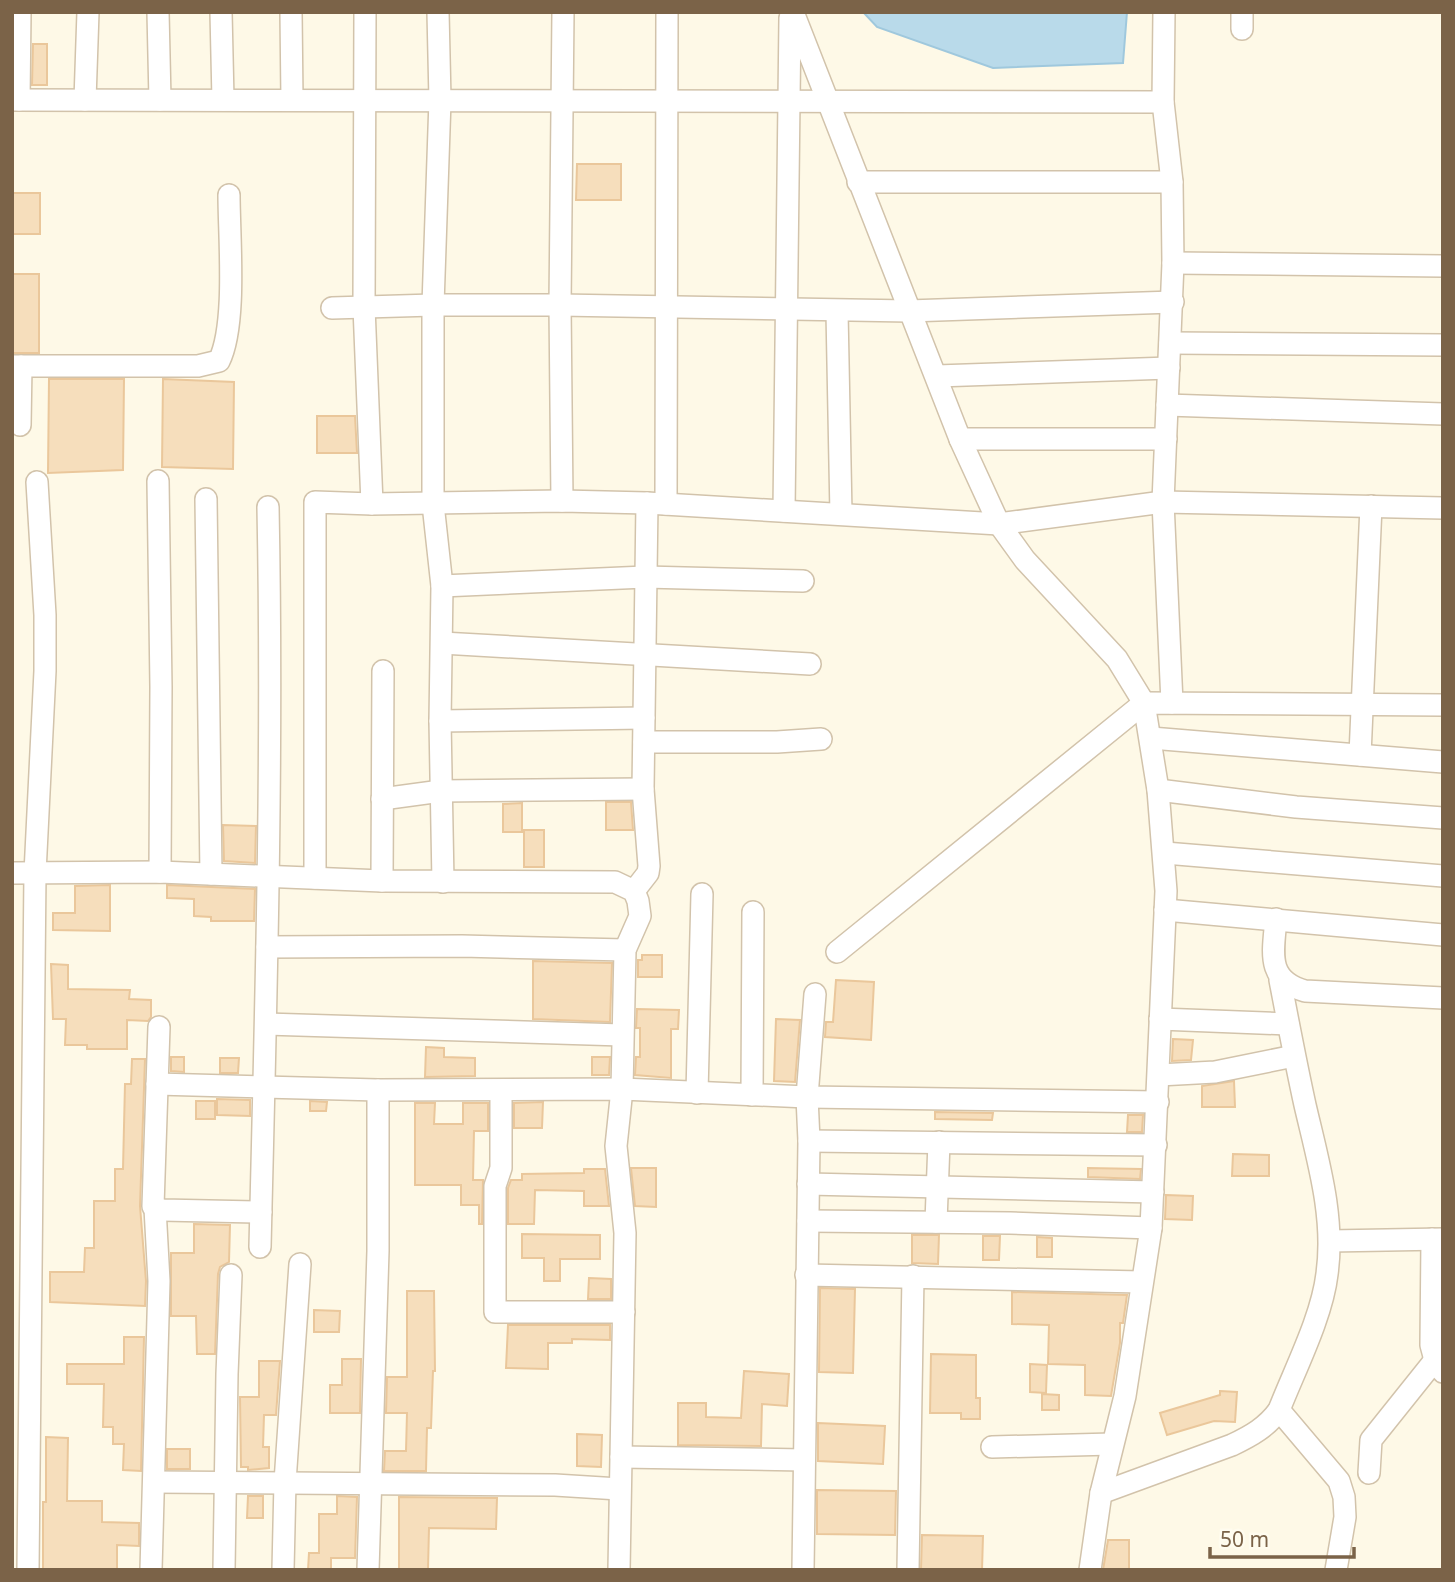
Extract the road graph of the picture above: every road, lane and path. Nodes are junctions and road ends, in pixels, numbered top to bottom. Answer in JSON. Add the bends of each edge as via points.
{"nodes":[{"id":1,"x":20,"y":12,"type":"edge"},
{"id":2,"x":88,"y":12,"type":"edge"},
{"id":3,"x":158,"y":12,"type":"edge"},
{"id":4,"x":221,"y":12,"type":"edge"},
{"id":5,"x":291,"y":12,"type":"edge"},
{"id":6,"x":365,"y":12,"type":"edge"},
{"id":7,"x":438,"y":12,"type":"edge"},
{"id":8,"x":563,"y":12,"type":"edge"},
{"id":9,"x":667,"y":12,"type":"edge"},
{"id":10,"x":792,"y":12,"type":"edge"},
{"id":11,"x":1164,"y":12,"type":"edge"},
{"id":12,"x":16,"y":100,"type":"edge"},
{"id":13,"x":85,"y":100,"type":"junction"},
{"id":14,"x":160,"y":100,"type":"junction"},
{"id":15,"x":223,"y":100,"type":"junction"},
{"id":16,"x":292,"y":100,"type":"junction"},
{"id":17,"x":363,"y":100,"type":"junction"},
{"id":18,"x":440,"y":100,"type":"junction"},
{"id":19,"x":563,"y":100,"type":"junction"},
{"id":20,"x":666,"y":100,"type":"junction"},
{"id":21,"x":790,"y":100,"type":"junction"},
{"id":22,"x":826,"y":100,"type":"junction"},
{"id":23,"x":1163,"y":102,"type":"junction"},
{"id":24,"x":858,"y":182,"type":"junction"},
{"id":25,"x":1172,"y":182,"type":"junction"},
{"id":26,"x":229,"y":195,"type":"dead end"},
{"id":27,"x":1173,"y":263,"type":"junction"},
{"id":28,"x":1443,"y":266,"type":"edge"},
{"id":29,"x":1173,"y":302,"type":"junction"},
{"id":30,"x":433,"y":305,"type":"junction"},
{"id":31,"x":560,"y":305,"type":"junction"},
{"id":32,"x":365,"y":307,"type":"junction"},
{"id":33,"x":667,"y":307,"type":"junction"},
{"id":34,"x":332,"y":308,"type":"dead end"},
{"id":35,"x":787,"y":309,"type":"junction"},
{"id":36,"x":909,"y":311,"type":"junction"},
{"id":37,"x":837,"y":312,"type":"junction"},
{"id":38,"x":1170,"y":343,"type":"junction"},
{"id":39,"x":1443,"y":345,"type":"edge"},
{"id":40,"x":17,"y":366,"type":"edge"},
{"id":41,"x":1169,"y":368,"type":"junction"},
{"id":42,"x":937,"y":376,"type":"junction"},
{"id":43,"x":1167,"y":405,"type":"junction"},
{"id":44,"x":1443,"y":414,"type":"edge"},
{"id":45,"x":20,"y":425,"type":"dead end"},
{"id":46,"x":960,"y":439,"type":"junction"},
{"id":47,"x":1166,"y":439,"type":"junction"},
{"id":48,"x":158,"y":481,"type":"dead end"},
{"id":49,"x":37,"y":482,"type":"dead end"},
{"id":50,"x":206,"y":499,"type":"dead end"},
{"id":51,"x":562,"y":501,"type":"junction"},
{"id":52,"x":1163,"y":502,"type":"junction"},
{"id":53,"x":372,"y":504,"type":"junction"},
{"id":54,"x":433,"y":504,"type":"junction"},
{"id":55,"x":657,"y":504,"type":"junction"},
{"id":56,"x":1371,"y":506,"type":"junction"},
{"id":57,"x":268,"y":508,"type":"dead end"},
{"id":58,"x":1443,"y":508,"type":"edge"},
{"id":59,"x":783,"y":510,"type":"junction"},
{"id":60,"x":841,"y":514,"type":"junction"},
{"id":61,"x":999,"y":524,"type":"junction"},
{"id":62,"x":645,"y":577,"type":"junction"},
{"id":63,"x":803,"y":581,"type":"dead end"},
{"id":64,"x":442,"y":586,"type":"junction"},
{"id":65,"x":442,"y":643,"type":"junction"},
{"id":66,"x":645,"y":654,"type":"junction"},
{"id":67,"x":810,"y":664,"type":"dead end"},
{"id":68,"x":383,"y":671,"type":"dead end"},
{"id":69,"x":1144,"y":703,"type":"junction"},
{"id":70,"x":1172,"y":703,"type":"junction"},
{"id":71,"x":1363,"y":704,"type":"junction"},
{"id":72,"x":1443,"y":705,"type":"edge"},
{"id":73,"x":644,"y":718,"type":"junction"},
{"id":74,"x":440,"y":721,"type":"junction"},
{"id":75,"x":1151,"y":738,"type":"junction"},
{"id":76,"x":821,"y":739,"type":"dead end"},
{"id":77,"x":644,"y":742,"type":"junction"},
{"id":78,"x":1360,"y":755,"type":"junction"},
{"id":79,"x":1443,"y":762,"type":"edge"},
{"id":80,"x":643,"y":789,"type":"junction"},
{"id":81,"x":1158,"y":790,"type":"junction"},
{"id":82,"x":441,"y":791,"type":"junction"},
{"id":83,"x":382,"y":799,"type":"junction"},
{"id":84,"x":1443,"y":818,"type":"edge"},
{"id":85,"x":1164,"y":853,"type":"junction"},
{"id":86,"x":160,"y":872,"type":"junction"},
{"id":87,"x":12,"y":873,"type":"edge"},
{"id":88,"x":35,"y":873,"type":"junction"},
{"id":89,"x":211,"y":874,"type":"junction"},
{"id":90,"x":267,"y":876,"type":"junction"},
{"id":91,"x":1443,"y":876,"type":"edge"},
{"id":92,"x":315,"y":878,"type":"junction"},
{"id":93,"x":382,"y":881,"type":"junction"},
{"id":94,"x":443,"y":882,"type":"junction"},
{"id":95,"x":634,"y":891,"type":"junction"},
{"id":96,"x":702,"y":894,"type":"dead end"},
{"id":97,"x":1166,"y":910,"type":"junction"},
{"id":98,"x":753,"y":912,"type":"dead end"},
{"id":99,"x":1276,"y":919,"type":"junction"},
{"id":100,"x":1443,"y":935,"type":"edge"},
{"id":101,"x":267,"y":947,"type":"junction"},
{"id":102,"x":625,"y":950,"type":"junction"},
{"id":103,"x":837,"y":952,"type":"dead end"},
{"id":104,"x":1280,"y":980,"type":"junction"},
{"id":105,"x":815,"y":994,"type":"dead end"},
{"id":106,"x":1443,"y":998,"type":"edge"},
{"id":107,"x":1160,"y":1019,"type":"junction"},
{"id":108,"x":266,"y":1024,"type":"junction"},
{"id":109,"x":1288,"y":1024,"type":"junction"},
{"id":110,"x":159,"y":1027,"type":"dead end"},
{"id":111,"x":622,"y":1035,"type":"junction"},
{"id":112,"x":1294,"y":1056,"type":"junction"},
{"id":113,"x":1159,"y":1075,"type":"junction"},
{"id":114,"x":158,"y":1084,"type":"junction"},
{"id":115,"x":265,"y":1087,"type":"junction"},
{"id":116,"x":622,"y":1089,"type":"junction"},
{"id":117,"x":378,"y":1090,"type":"junction"},
{"id":118,"x":501,"y":1090,"type":"junction"},
{"id":119,"x":696,"y":1093,"type":"junction"},
{"id":120,"x":752,"y":1095,"type":"junction"},
{"id":121,"x":807,"y":1097,"type":"junction"},
{"id":122,"x":1158,"y":1102,"type":"junction"},
{"id":123,"x":809,"y":1141,"type":"junction"},
{"id":124,"x":939,"y":1142,"type":"junction"},
{"id":125,"x":1156,"y":1145,"type":"junction"},
{"id":126,"x":808,"y":1184,"type":"junction"},
{"id":127,"x":937,"y":1187,"type":"junction"},
{"id":128,"x":1153,"y":1192,"type":"junction"},
{"id":129,"x":155,"y":1208,"type":"junction"},
{"id":130,"x":261,"y":1212,"type":"junction"},
{"id":131,"x":808,"y":1221,"type":"junction"},
{"id":132,"x":936,"y":1222,"type":"junction"},
{"id":133,"x":1151,"y":1228,"type":"junction"},
{"id":134,"x":1437,"y":1239,"type":"edge"},
{"id":135,"x":1330,"y":1241,"type":"junction"},
{"id":136,"x":260,"y":1247,"type":"dead end"},
{"id":137,"x":300,"y":1264,"type":"dead end"},
{"id":138,"x":231,"y":1275,"type":"dead end"},
{"id":139,"x":806,"y":1275,"type":"junction"},
{"id":140,"x":913,"y":1276,"type":"junction"},
{"id":141,"x":1142,"y":1282,"type":"junction"},
{"id":142,"x":624,"y":1312,"type":"junction"},
{"id":143,"x":1439,"y":1366,"type":"edge"},
{"id":144,"x":1279,"y":1410,"type":"junction"},
{"id":145,"x":1112,"y":1444,"type":"junction"},
{"id":146,"x":992,"y":1447,"type":"dead end"},
{"id":147,"x":621,"y":1457,"type":"junction"},
{"id":148,"x":804,"y":1460,"type":"junction"},
{"id":149,"x":1369,"y":1473,"type":"dead end"},
{"id":150,"x":154,"y":1482,"type":"junction"},
{"id":151,"x":226,"y":1482,"type":"junction"},
{"id":152,"x":285,"y":1482,"type":"junction"},
{"id":153,"x":370,"y":1482,"type":"junction"},
{"id":154,"x":619,"y":1489,"type":"junction"},
{"id":155,"x":1101,"y":1493,"type":"junction"},
{"id":156,"x":28,"y":1570,"type":"edge"},
{"id":157,"x":151,"y":1570,"type":"edge"},
{"id":158,"x":223,"y":1570,"type":"edge"},
{"id":159,"x":284,"y":1570,"type":"edge"},
{"id":160,"x":368,"y":1570,"type":"edge"},
{"id":161,"x":619,"y":1570,"type":"edge"},
{"id":162,"x":803,"y":1570,"type":"edge"},
{"id":163,"x":908,"y":1570,"type":"edge"},
{"id":164,"x":1090,"y":1570,"type":"edge"},
{"id":165,"x":1336,"y":1570,"type":"edge"}],
"edges":[{"from":1,"to":12,"type":"street"},
{"from":2,"to":13,"type":"street"},
{"from":3,"to":14,"type":"street"},
{"from":4,"to":15,"type":"street"},
{"from":5,"to":16,"type":"street"},
{"from":6,"to":17,"type":"street"},
{"from":7,"to":18,"type":"street"},
{"from":8,"to":19,"type":"street"},
{"from":9,"to":20,"type":"street"},
{"from":10,"to":21,"type":"street"},
{"from":10,"to":22,"type":"street"},
{"from":11,"to":23,"type":"street"},
{"from":12,"to":13,"type":"street"},
{"from":13,"to":14,"type":"street"},
{"from":14,"to":15,"type":"street"},
{"from":15,"to":16,"type":"street"},
{"from":16,"to":17,"type":"street"},
{"from":17,"to":18,"type":"street"},
{"from":17,"to":32,"type":"street"},
{"from":18,"to":19,"type":"street"},
{"from":18,"to":30,"type":"street"},
{"from":19,"to":20,"type":"street"},
{"from":19,"to":31,"type":"street"},
{"from":20,"to":21,"type":"street"},
{"from":20,"to":33,"type":"street"},
{"from":21,"to":22,"type":"street"},
{"from":21,"to":35,"type":"street"},
{"from":22,"to":23,"type":"street"},
{"from":22,"to":24,"type":"street"},
{"from":23,"to":25,"type":"street"},
{"from":24,"to":25,"type":"street"},
{"from":24,"to":36,"type":"street"},
{"from":25,"to":27,"type":"street"},
{"from":26,"to":40,"type":"street","via":[[230,310],[219,361],[198,366]]},
{"from":27,"to":28,"type":"street"},
{"from":27,"to":29,"type":"street"},
{"from":29,"to":36,"type":"street"},
{"from":29,"to":38,"type":"street"},
{"from":30,"to":31,"type":"street"},
{"from":30,"to":32,"type":"street"},
{"from":30,"to":54,"type":"street"},
{"from":31,"to":33,"type":"street"},
{"from":31,"to":51,"type":"street"},
{"from":32,"to":34,"type":"street"},
{"from":32,"to":53,"type":"street"},
{"from":33,"to":35,"type":"street"},
{"from":33,"to":55,"type":"street"},
{"from":35,"to":37,"type":"street"},
{"from":35,"to":59,"type":"street"},
{"from":36,"to":37,"type":"street"},
{"from":36,"to":42,"type":"street"},
{"from":37,"to":60,"type":"street"},
{"from":38,"to":39,"type":"street"},
{"from":38,"to":41,"type":"street"},
{"from":40,"to":45,"type":"street"},
{"from":41,"to":42,"type":"street"},
{"from":41,"to":43,"type":"street"},
{"from":42,"to":46,"type":"street"},
{"from":43,"to":44,"type":"street"},
{"from":43,"to":47,"type":"street"},
{"from":46,"to":47,"type":"street"},
{"from":46,"to":61,"type":"street"},
{"from":47,"to":52,"type":"street"},
{"from":48,"to":86,"type":"street"},
{"from":49,"to":88,"type":"street","via":[[45,671]]},
{"from":50,"to":89,"type":"street"},
{"from":51,"to":54,"type":"street"},
{"from":51,"to":55,"type":"street"},
{"from":52,"to":56,"type":"street"},
{"from":52,"to":61,"type":"street"},
{"from":52,"to":70,"type":"street"},
{"from":53,"to":54,"type":"street"},
{"from":53,"to":92,"type":"street","via":[[315,502]]},
{"from":54,"to":64,"type":"street"},
{"from":55,"to":59,"type":"street"},
{"from":55,"to":62,"type":"street"},
{"from":56,"to":58,"type":"street"},
{"from":56,"to":71,"type":"street"},
{"from":57,"to":90,"type":"street"},
{"from":59,"to":60,"type":"street"},
{"from":60,"to":61,"type":"street"},
{"from":61,"to":69,"type":"street","via":[[1025,560],[1117,659]]},
{"from":62,"to":63,"type":"street"},
{"from":62,"to":64,"type":"street"},
{"from":62,"to":66,"type":"street"},
{"from":64,"to":65,"type":"street"},
{"from":65,"to":66,"type":"street"},
{"from":65,"to":74,"type":"street"},
{"from":66,"to":67,"type":"street"},
{"from":66,"to":73,"type":"street"},
{"from":68,"to":83,"type":"street"},
{"from":69,"to":70,"type":"street"},
{"from":69,"to":75,"type":"street"},
{"from":69,"to":103,"type":"street"},
{"from":70,"to":71,"type":"street"},
{"from":71,"to":72,"type":"street"},
{"from":71,"to":78,"type":"street"},
{"from":73,"to":74,"type":"street"},
{"from":73,"to":77,"type":"street"},
{"from":74,"to":82,"type":"street"},
{"from":75,"to":78,"type":"street"},
{"from":75,"to":81,"type":"street"},
{"from":76,"to":77,"type":"street"},
{"from":77,"to":80,"type":"street"},
{"from":78,"to":79,"type":"street"},
{"from":80,"to":82,"type":"street"},
{"from":80,"to":95,"type":"street","via":[[649,866]]},
{"from":81,"to":84,"type":"street"},
{"from":81,"to":85,"type":"street"},
{"from":82,"to":83,"type":"street"},
{"from":82,"to":94,"type":"street"},
{"from":83,"to":93,"type":"street"},
{"from":85,"to":91,"type":"street"},
{"from":85,"to":97,"type":"street"},
{"from":86,"to":88,"type":"street"},
{"from":86,"to":89,"type":"street"},
{"from":87,"to":88,"type":"street"},
{"from":88,"to":156,"type":"street"},
{"from":89,"to":90,"type":"street"},
{"from":90,"to":92,"type":"street"},
{"from":90,"to":101,"type":"street"},
{"from":92,"to":93,"type":"street"},
{"from":93,"to":94,"type":"street"},
{"from":94,"to":95,"type":"street","via":[[615,882]]},
{"from":95,"to":102,"type":"street","via":[[640,916]]},
{"from":96,"to":119,"type":"street"},
{"from":97,"to":99,"type":"street"},
{"from":97,"to":107,"type":"street"},
{"from":98,"to":120,"type":"street"},
{"from":99,"to":100,"type":"street"},
{"from":99,"to":104,"type":"street","via":[[1274,947]]},
{"from":101,"to":102,"type":"street"},
{"from":101,"to":108,"type":"street"},
{"from":102,"to":111,"type":"street"},
{"from":104,"to":106,"type":"street","via":[[1305,991]]},
{"from":104,"to":109,"type":"street"},
{"from":105,"to":121,"type":"street"},
{"from":107,"to":109,"type":"street"},
{"from":107,"to":113,"type":"street"},
{"from":108,"to":111,"type":"street"},
{"from":108,"to":115,"type":"street"},
{"from":109,"to":112,"type":"street"},
{"from":110,"to":114,"type":"street"},
{"from":111,"to":116,"type":"street"},
{"from":112,"to":113,"type":"street","via":[[1215,1072]]},
{"from":112,"to":135,"type":"street","via":[[1327,1203]]},
{"from":113,"to":122,"type":"street"},
{"from":114,"to":115,"type":"street"},
{"from":114,"to":129,"type":"street"},
{"from":115,"to":117,"type":"street"},
{"from":115,"to":130,"type":"street"},
{"from":116,"to":118,"type":"street"},
{"from":116,"to":119,"type":"street"},
{"from":116,"to":142,"type":"street","via":[[616,1146],[625,1233]]},
{"from":117,"to":118,"type":"street"},
{"from":117,"to":153,"type":"street"},
{"from":118,"to":142,"type":"street","via":[[495,1312]]},
{"from":119,"to":120,"type":"street"},
{"from":120,"to":121,"type":"street"},
{"from":121,"to":122,"type":"street"},
{"from":121,"to":123,"type":"street"},
{"from":122,"to":125,"type":"street"},
{"from":123,"to":124,"type":"street"},
{"from":123,"to":126,"type":"street"},
{"from":124,"to":125,"type":"street"},
{"from":124,"to":127,"type":"street"},
{"from":125,"to":128,"type":"street"},
{"from":126,"to":127,"type":"street"},
{"from":126,"to":131,"type":"street"},
{"from":127,"to":128,"type":"street"},
{"from":127,"to":132,"type":"street"},
{"from":128,"to":133,"type":"street"},
{"from":129,"to":130,"type":"street"},
{"from":129,"to":150,"type":"street","via":[[159,1281]]},
{"from":130,"to":136,"type":"street"},
{"from":131,"to":132,"type":"street"},
{"from":131,"to":139,"type":"street"},
{"from":132,"to":133,"type":"street"},
{"from":133,"to":141,"type":"street"},
{"from":134,"to":135,"type":"street"},
{"from":134,"to":143,"type":"street","via":[[1431,1328]]},
{"from":135,"to":144,"type":"street","via":[[1319,1307]]},
{"from":137,"to":152,"type":"street"},
{"from":138,"to":151,"type":"street"},
{"from":139,"to":140,"type":"street"},
{"from":139,"to":148,"type":"street"},
{"from":140,"to":141,"type":"street"},
{"from":140,"to":163,"type":"street"},
{"from":141,"to":145,"type":"street","via":[[1125,1396]]},
{"from":142,"to":147,"type":"street"},
{"from":143,"to":149,"type":"street","via":[[1371,1440]]},
{"from":144,"to":155,"type":"street","via":[[1249,1437]]},
{"from":144,"to":165,"type":"street","via":[[1339,1481],[1345,1517]]},
{"from":145,"to":146,"type":"street"},
{"from":145,"to":155,"type":"street"},
{"from":147,"to":148,"type":"street"},
{"from":147,"to":154,"type":"street"},
{"from":148,"to":162,"type":"street"},
{"from":150,"to":151,"type":"street"},
{"from":150,"to":157,"type":"street"},
{"from":151,"to":152,"type":"street"},
{"from":151,"to":158,"type":"street"},
{"from":152,"to":153,"type":"street"},
{"from":152,"to":159,"type":"street"},
{"from":153,"to":154,"type":"street"},
{"from":153,"to":160,"type":"street"},
{"from":154,"to":161,"type":"street"},
{"from":155,"to":164,"type":"street"}]}
